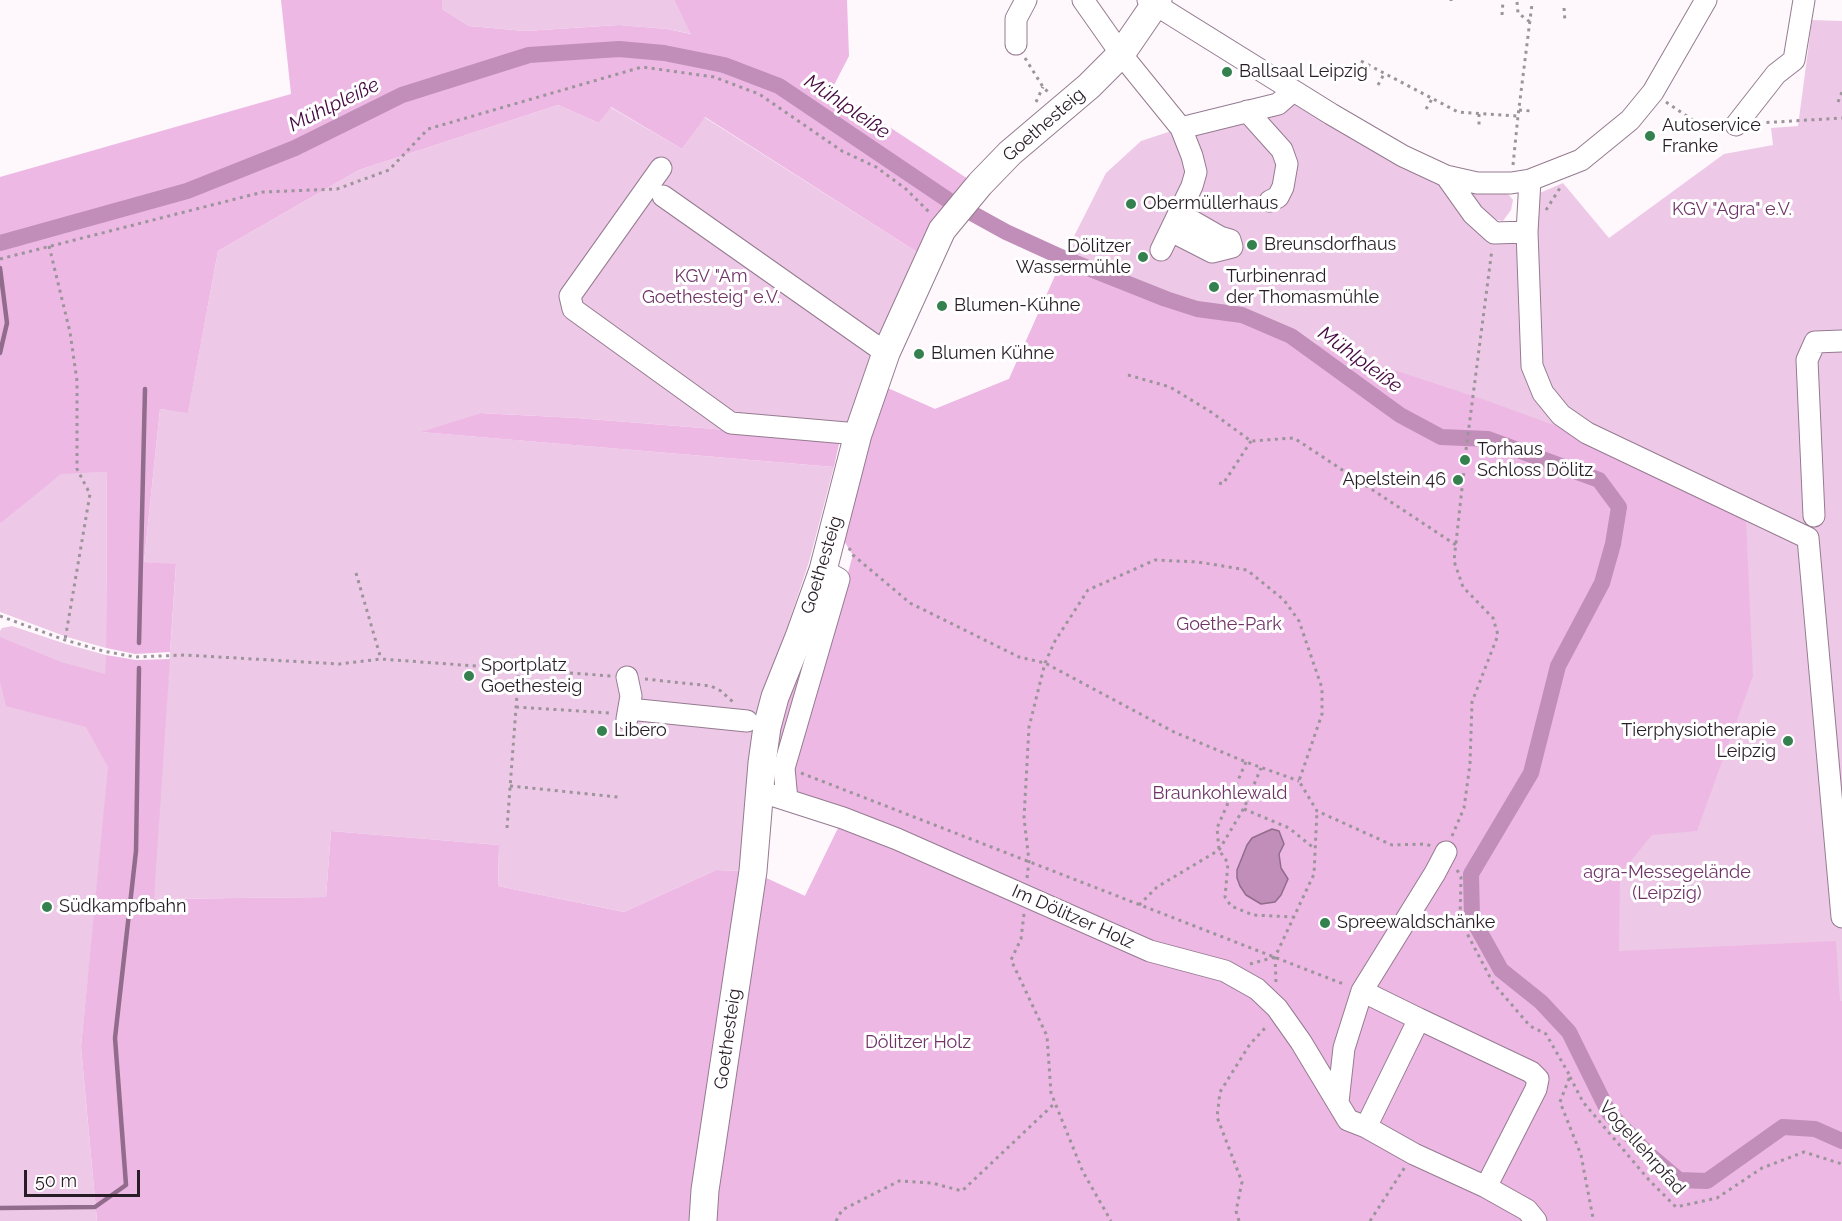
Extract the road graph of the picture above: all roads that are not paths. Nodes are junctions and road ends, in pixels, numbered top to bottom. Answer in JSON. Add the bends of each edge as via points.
{"nodes":[{"id":1,"x":1026,"y":0,"type":"edge"},
{"id":2,"x":1083,"y":0,"type":"edge"},
{"id":3,"x":1706,"y":0,"type":"edge"},
{"id":4,"x":1804,"y":0,"type":"edge"},
{"id":5,"x":1154,"y":1,"type":"edge"},
{"id":6,"x":1016,"y":44,"type":"road end"},
{"id":7,"x":1121,"y":54,"type":"junction"},
{"id":8,"x":1293,"y":91,"type":"junction"},
{"id":9,"x":1247,"y":111,"type":"junction"},
{"id":10,"x":1736,"y":125,"type":"dead end"},
{"id":11,"x":1181,"y":128,"type":"junction"},
{"id":12,"x":661,"y":168,"type":"dead end"},
{"id":13,"x":1446,"y":176,"type":"junction"},
{"id":14,"x":1521,"y":181,"type":"junction"},
{"id":15,"x":663,"y":196,"type":"dead end"},
{"id":16,"x":1270,"y":201,"type":"dead end"},
{"id":17,"x":1170,"y":231,"type":"dead end"},
{"id":18,"x":1527,"y":232,"type":"junction"},
{"id":19,"x":1842,"y":341,"type":"edge"},
{"id":20,"x":886,"y":353,"type":"junction"},
{"id":21,"x":858,"y":434,"type":"junction"},
{"id":22,"x":1814,"y":516,"type":"dead end"},
{"id":23,"x":823,"y":570,"type":"junction"},
{"id":24,"x":627,"y":677,"type":"road end"},
{"id":25,"x":747,"y":721,"type":"road end"},
{"id":26,"x":1836,"y":771,"type":"edge"},
{"id":27,"x":759,"y":791,"type":"junction"},
{"id":28,"x":787,"y":800,"type":"junction"},
{"id":29,"x":1446,"y":852,"type":"road end"},
{"id":30,"x":1842,"y":917,"type":"edge"},
{"id":31,"x":1362,"y":991,"type":"junction"},
{"id":32,"x":1419,"y":1019,"type":"junction"},
{"id":33,"x":1338,"y":1102,"type":"junction"},
{"id":34,"x":1366,"y":1127,"type":"junction"},
{"id":35,"x":1486,"y":1187,"type":"junction"},
{"id":36,"x":703,"y":1221,"type":"edge"},
{"id":37,"x":1536,"y":1221,"type":"edge"}],
"edges":[{"from":1,"to":6,"type":"street","via":[[1016,19]]},
{"from":2,"to":7,"type":"street"},
{"from":3,"to":14,"type":"street","via":[[1653,92],[1630,120],[1581,160]]},
{"from":4,"to":10,"type":"street","via":[[1794,60],[1776,74]]},
{"from":5,"to":7,"type":"main road","name":"Goethesteig"},
{"from":5,"to":8,"type":"street"},
{"from":7,"to":11,"type":"street"},
{"from":7,"to":20,"type":"main road","name":"Goethesteig","via":[[1010,153],[947,223]]},
{"from":8,"to":9,"type":"street","via":[[1278,104]]},
{"from":8,"to":13,"type":"street","via":[[1403,156]]},
{"from":9,"to":11,"type":"street"},
{"from":9,"to":16,"type":"street","via":[[1282,150],[1287,164],[1283,187],[1278,197]]},
{"from":11,"to":17,"type":"street","via":[[1196,172]]},
{"from":12,"to":21,"type":"street","via":[[570,296],[573,309],[731,423]]},
{"from":13,"to":14,"type":"street","via":[[1477,183]]},
{"from":13,"to":18,"type":"street","via":[[1473,214],[1494,233]]},
{"from":14,"to":18,"type":"street"},
{"from":15,"to":20,"type":"street"},
{"from":18,"to":26,"type":"street","via":[[1532,366],[1543,393],[1561,415],[1587,433],[1808,538]]},
{"from":19,"to":22,"type":"street","via":[[1815,342],[1807,360]]},
{"from":20,"to":21,"type":"main road","name":"Goethesteig"},
{"from":21,"to":23,"type":"main road","name":"Goethesteig"},
{"from":23,"to":27,"type":"main road","name":"Goethesteig","via":[[775,697]]},
{"from":23,"to":28,"type":"street","via":[[839,579],[784,768]]},
{"from":24,"to":25,"type":"street","via":[[631,696],[628,714]]},
{"from":26,"to":30,"type":"street"},
{"from":27,"to":28,"type":"street","name":"Im Dölitzer Holz"},
{"from":27,"to":36,"type":"main road","name":"Goethesteig","via":[[753,871]]},
{"from":28,"to":33,"type":"street","name":"Im Dölitzer Holz","via":[[886,835],[1150,951],[1225,970],[1257,989],[1276,1008]]},
{"from":29,"to":31,"type":"street"},
{"from":31,"to":32,"type":"street"},
{"from":31,"to":33,"type":"street","via":[[1344,1048]]},
{"from":32,"to":34,"type":"street"},
{"from":32,"to":35,"type":"street","via":[[1531,1072],[1538,1079]]},
{"from":33,"to":34,"type":"street","name":"Im Dölitzer Holz","via":[[1348,1120]]},
{"from":34,"to":35,"type":"street","name":"Im Dölitzer Holz"},
{"from":35,"to":37,"type":"street","name":"Im Dölitzer Holz","via":[[1527,1210]]}]}
